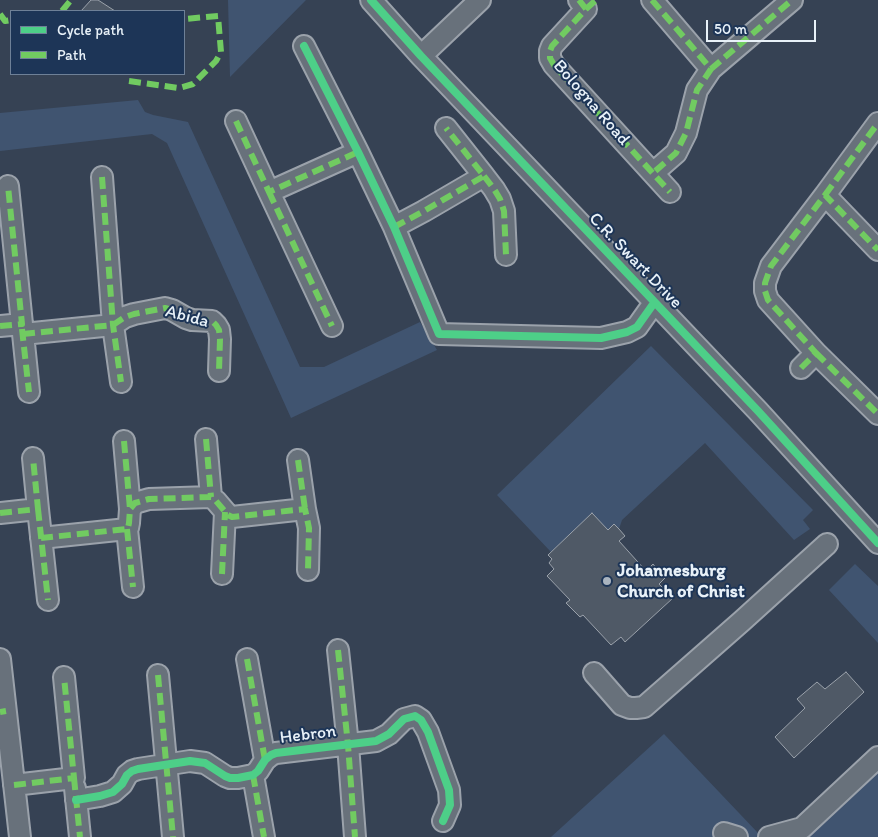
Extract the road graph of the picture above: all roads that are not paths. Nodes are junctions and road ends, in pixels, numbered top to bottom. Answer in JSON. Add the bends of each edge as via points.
{"nodes":[{"id":1,"x":371,"y":0,"type":"edge"},
{"id":2,"x":480,"y":0,"type":"edge"},
{"id":3,"x":652,"y":0,"type":"edge"},
{"id":4,"x":792,"y":0,"type":"edge"},
{"id":5,"x":587,"y":3,"type":"edge"},
{"id":6,"x":304,"y":46,"type":"dead end"},
{"id":7,"x":421,"y":56,"type":"junction"},
{"id":8,"x":711,"y":69,"type":"junction"},
{"id":9,"x":236,"y":121,"type":"dead end"},
{"id":10,"x":878,"y":123,"type":"edge"},
{"id":11,"x":446,"y":128,"type":"dead end"},
{"id":12,"x":358,"y":152,"type":"junction"},
{"id":13,"x":653,"y":173,"type":"junction"},
{"id":14,"x":484,"y":176,"type":"junction"},
{"id":15,"x":102,"y":177,"type":"dead end"},
{"id":16,"x":8,"y":186,"type":"dead end"},
{"id":17,"x":269,"y":192,"type":"junction"},
{"id":18,"x":670,"y":192,"type":"dead end"},
{"id":19,"x":825,"y":196,"type":"junction"},
{"id":20,"x":394,"y":227,"type":"junction"},
{"id":21,"x":878,"y":250,"type":"edge"},
{"id":22,"x":506,"y":255,"type":"dead end"},
{"id":23,"x":654,"y":303,"type":"junction"},
{"id":24,"x":114,"y":325,"type":"junction"},
{"id":25,"x":0,"y":326,"type":"edge"},
{"id":26,"x":332,"y":326,"type":"dead end"},
{"id":27,"x":22,"y":329,"type":"junction"},
{"id":28,"x":816,"y":353,"type":"junction"},
{"id":29,"x":801,"y":368,"type":"dead end"},
{"id":30,"x":219,"y":371,"type":"dead end"},
{"id":31,"x":121,"y":382,"type":"dead end"},
{"id":32,"x":29,"y":392,"type":"dead end"},
{"id":33,"x":878,"y":414,"type":"edge"},
{"id":34,"x":206,"y":439,"type":"dead end"},
{"id":35,"x":124,"y":441,"type":"dead end"},
{"id":36,"x":33,"y":458,"type":"dead end"},
{"id":37,"x":298,"y":460,"type":"dead end"},
{"id":38,"x":211,"y":497,"type":"junction"},
{"id":39,"x":38,"y":509,"type":"junction"},
{"id":40,"x":130,"y":509,"type":"junction"},
{"id":41,"x":305,"y":509,"type":"junction"},
{"id":42,"x":225,"y":512,"type":"junction"},
{"id":43,"x":0,"y":513,"type":"edge"},
{"id":44,"x":127,"y":529,"type":"junction"},
{"id":45,"x":41,"y":538,"type":"junction"},
{"id":46,"x":878,"y":543,"type":"edge"},
{"id":47,"x":827,"y":544,"type":"dead end"},
{"id":48,"x":308,"y":570,"type":"dead end"},
{"id":49,"x":222,"y":574,"type":"dead end"},
{"id":50,"x":133,"y":587,"type":"dead end"},
{"id":51,"x":48,"y":600,"type":"dead end"},
{"id":52,"x":338,"y":650,"type":"dead end"},
{"id":53,"x":0,"y":658,"type":"edge"},
{"id":54,"x":247,"y":660,"type":"dead end"},
{"id":55,"x":594,"y":673,"type":"dead end"},
{"id":56,"x":158,"y":675,"type":"dead end"},
{"id":57,"x":64,"y":677,"type":"dead end"},
{"id":58,"x":3,"y":711,"type":"edge"},
{"id":59,"x":348,"y":745,"type":"junction"},
{"id":60,"x":878,"y":757,"type":"edge"},
{"id":61,"x":166,"y":765,"type":"junction"},
{"id":62,"x":259,"y":768,"type":"junction"},
{"id":63,"x":74,"y":778,"type":"junction"},
{"id":64,"x":14,"y":785,"type":"junction"},
{"id":65,"x":76,"y":800,"type":"junction"},
{"id":66,"x":443,"y":821,"type":"dead end"},
{"id":67,"x":20,"y":837,"type":"edge"},
{"id":68,"x":80,"y":837,"type":"edge"},
{"id":69,"x":173,"y":837,"type":"edge"},
{"id":70,"x":264,"y":837,"type":"edge"},
{"id":71,"x":356,"y":837,"type":"edge"},
{"id":72,"x":769,"y":837,"type":"edge"}],
"edges":[{"from":1,"to":7,"type":"street","name":"C.R. Swart Drive"},
{"from":2,"to":7,"type":"street"},
{"from":3,"to":8,"type":"street"},
{"from":4,"to":8,"type":"street"},
{"from":5,"to":13,"type":"street","name":"Bologna Road","via":[[552,46],[550,58]]},
{"from":6,"to":12,"type":"street"},
{"from":7,"to":23,"type":"street","name":"C.R. Swart Drive"},
{"from":8,"to":13,"type":"street","via":[[697,90],[686,132],[676,153]]},
{"from":9,"to":17,"type":"street"},
{"from":10,"to":19,"type":"street"},
{"from":11,"to":14,"type":"street"},
{"from":12,"to":17,"type":"street"},
{"from":12,"to":20,"type":"street"},
{"from":13,"to":18,"type":"street","name":"Bologna Road"},
{"from":14,"to":20,"type":"street"},
{"from":14,"to":22,"type":"street","via":[[504,211]]},
{"from":15,"to":24,"type":"street"},
{"from":16,"to":27,"type":"street"},
{"from":17,"to":26,"type":"street"},
{"from":19,"to":21,"type":"street"},
{"from":19,"to":28,"type":"street","via":[[771,266],[765,291],[768,300]]},
{"from":20,"to":23,"type":"street","via":[[439,334],[601,338],[637,327]]},
{"from":23,"to":46,"type":"street","name":"C.R. Swart Drive","via":[[758,410]]},
{"from":24,"to":27,"type":"street","name":"Abida"},
{"from":24,"to":30,"type":"street","name":"Abida","via":[[134,314],[165,308],[192,320],[212,321],[219,330]]},
{"from":24,"to":31,"type":"street"},
{"from":25,"to":27,"type":"street","name":"Abida"},
{"from":27,"to":32,"type":"street"},
{"from":28,"to":29,"type":"street"},
{"from":28,"to":33,"type":"street"},
{"from":34,"to":38,"type":"street"},
{"from":35,"to":40,"type":"street"},
{"from":36,"to":39,"type":"street"},
{"from":37,"to":41,"type":"street"},
{"from":38,"to":40,"type":"street","via":[[149,499],[135,503]]},
{"from":38,"to":42,"type":"street"},
{"from":39,"to":43,"type":"street"},
{"from":39,"to":45,"type":"street"},
{"from":40,"to":44,"type":"street"},
{"from":41,"to":42,"type":"street","via":[[232,517]]},
{"from":41,"to":48,"type":"street","via":[[309,528]]},
{"from":42,"to":49,"type":"street"},
{"from":44,"to":45,"type":"street"},
{"from":44,"to":50,"type":"street"},
{"from":45,"to":51,"type":"street"},
{"from":47,"to":55,"type":"street","via":[[644,707],[622,705]]},
{"from":52,"to":59,"type":"street","name":"Hebron"},
{"from":53,"to":58,"type":"street"},
{"from":54,"to":62,"type":"street","name":"Hebron"},
{"from":56,"to":61,"type":"street"},
{"from":57,"to":63,"type":"street"},
{"from":58,"to":64,"type":"street"},
{"from":59,"to":62,"type":"street","name":"Hebron","via":[[281,752],[271,755]]},
{"from":59,"to":66,"type":"street","name":"Hebron","via":[[376,741],[389,734],[404,719],[418,718],[428,732],[449,790],[450,805]]},
{"from":59,"to":71,"type":"street","name":"Hebron"},
{"from":60,"to":72,"type":"street","via":[[802,828]]},
{"from":61,"to":62,"type":"street","name":"Hebron","via":[[198,761],[230,778],[238,778]]},
{"from":61,"to":65,"type":"street","name":"Hebron","via":[[132,771],[113,792]]},
{"from":61,"to":69,"type":"street"},
{"from":62,"to":70,"type":"street","name":"Hebron"},
{"from":63,"to":64,"type":"street"},
{"from":63,"to":65,"type":"street"},
{"from":64,"to":67,"type":"street"},
{"from":65,"to":68,"type":"street"}]}
